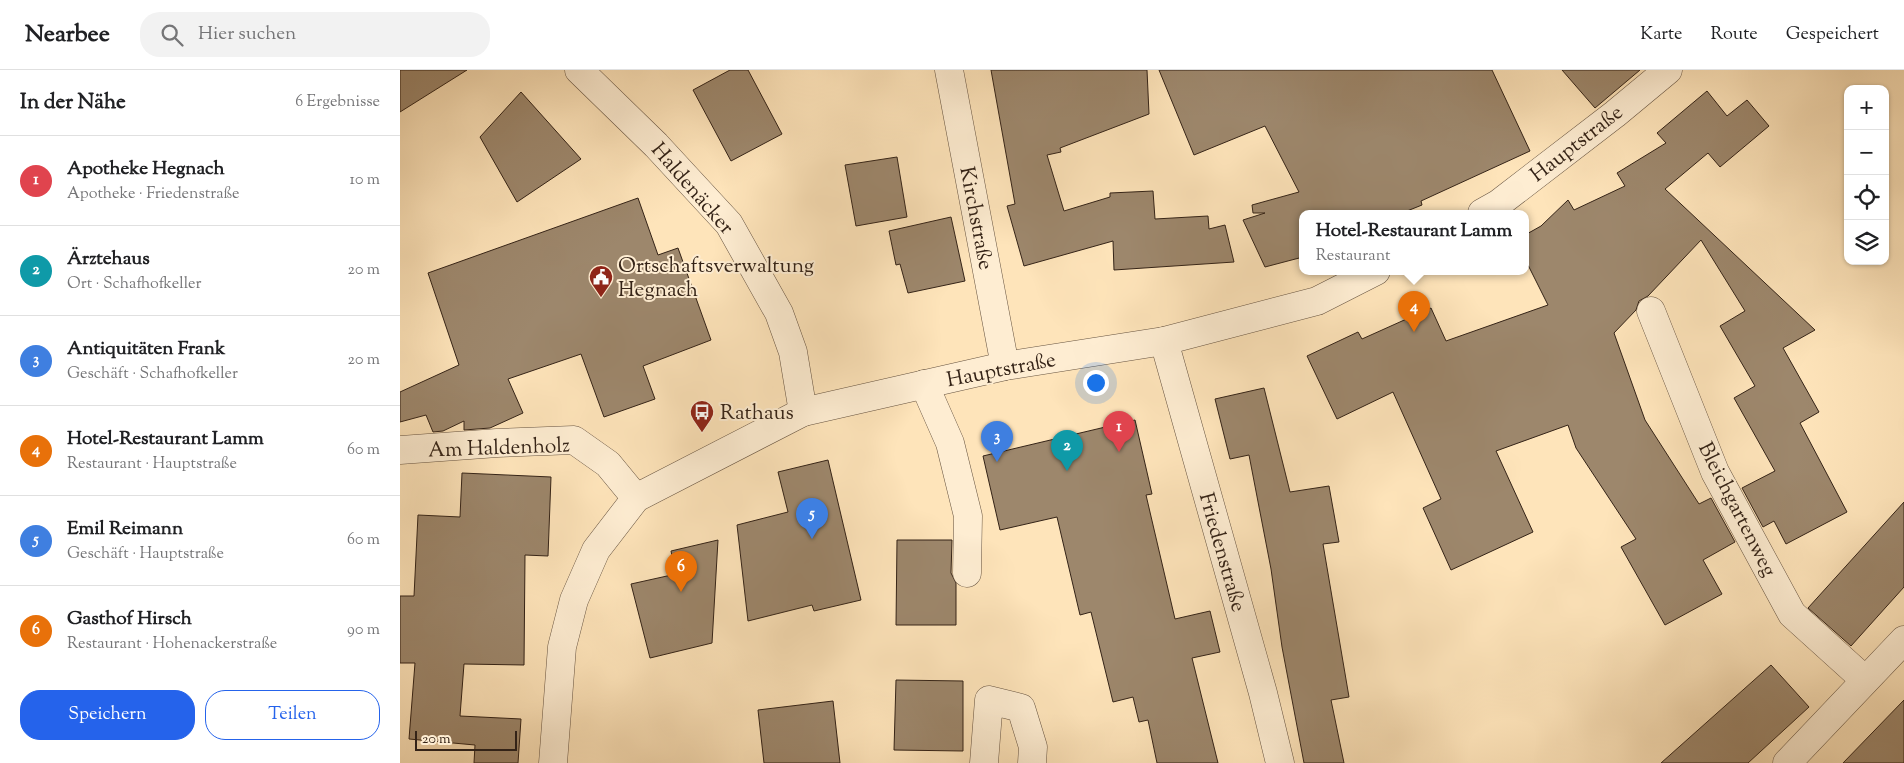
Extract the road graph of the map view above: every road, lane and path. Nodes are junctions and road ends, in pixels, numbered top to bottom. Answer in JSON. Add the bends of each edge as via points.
{"nodes":[{"id":1,"x":578,"y":70,"type":"edge"},
{"id":2,"x":949,"y":70,"type":"edge"},
{"id":3,"x":1668,"y":70,"type":"edge"},
{"id":4,"x":1487,"y":210,"type":"edge"},
{"id":5,"x":1368,"y":275,"type":"edge"},
{"id":6,"x":1651,"y":311,"type":"dead end"},
{"id":7,"x":1164,"y":341,"type":"junction"},
{"id":8,"x":1005,"y":366,"type":"junction"},
{"id":9,"x":924,"y":384,"type":"junction"},
{"id":10,"x":803,"y":412,"type":"junction"},
{"id":11,"x":400,"y":450,"type":"edge"},
{"id":12,"x":636,"y":498,"type":"junction"},
{"id":13,"x":967,"y":573,"type":"dead end"},
{"id":14,"x":1901,"y":650,"type":"edge"},
{"id":15,"x":1865,"y":680,"type":"junction"},
{"id":16,"x":553,"y":763,"type":"edge"},
{"id":17,"x":984,"y":763,"type":"edge"},
{"id":18,"x":1032,"y":763,"type":"edge"},
{"id":19,"x":1280,"y":763,"type":"edge"},
{"id":20,"x":1787,"y":763,"type":"edge"}],
"edges":[{"from":1,"to":10,"type":"street","name":"Haldenäcker","via":[[656,145],[729,224],[779,313],[793,352]]},
{"from":2,"to":8,"type":"street","name":"Kirchstraße"},
{"from":3,"to":4,"type":"street","name":"Hauptstraße"},
{"from":5,"to":7,"type":"street","name":"Hauptstraße","via":[[1317,300]]},
{"from":6,"to":15,"type":"street","name":"Bleichgartenweg","via":[[1715,472],[1792,614]]},
{"from":7,"to":8,"type":"street","name":"Hauptstraße"},
{"from":7,"to":19,"type":"street","name":"Friedenstraße"},
{"from":8,"to":9,"type":"street","name":"Hauptstraße"},
{"from":9,"to":10,"type":"street","name":"Hauptstraße"},
{"from":9,"to":13,"type":"street","via":[[950,443],[968,516]]},
{"from":10,"to":12,"type":"street","name":"Hauptstraße"},
{"from":11,"to":12,"type":"street","name":"Am Haldenholz","via":[[574,440],[608,464]]},
{"from":12,"to":16,"type":"street","via":[[596,550],[574,600],[562,647]]},
{"from":14,"to":15,"type":"street"},
{"from":15,"to":20,"type":"street"},
{"from":17,"to":18,"type":"street","via":[[989,700],[1021,708],[1033,747]]}]}
